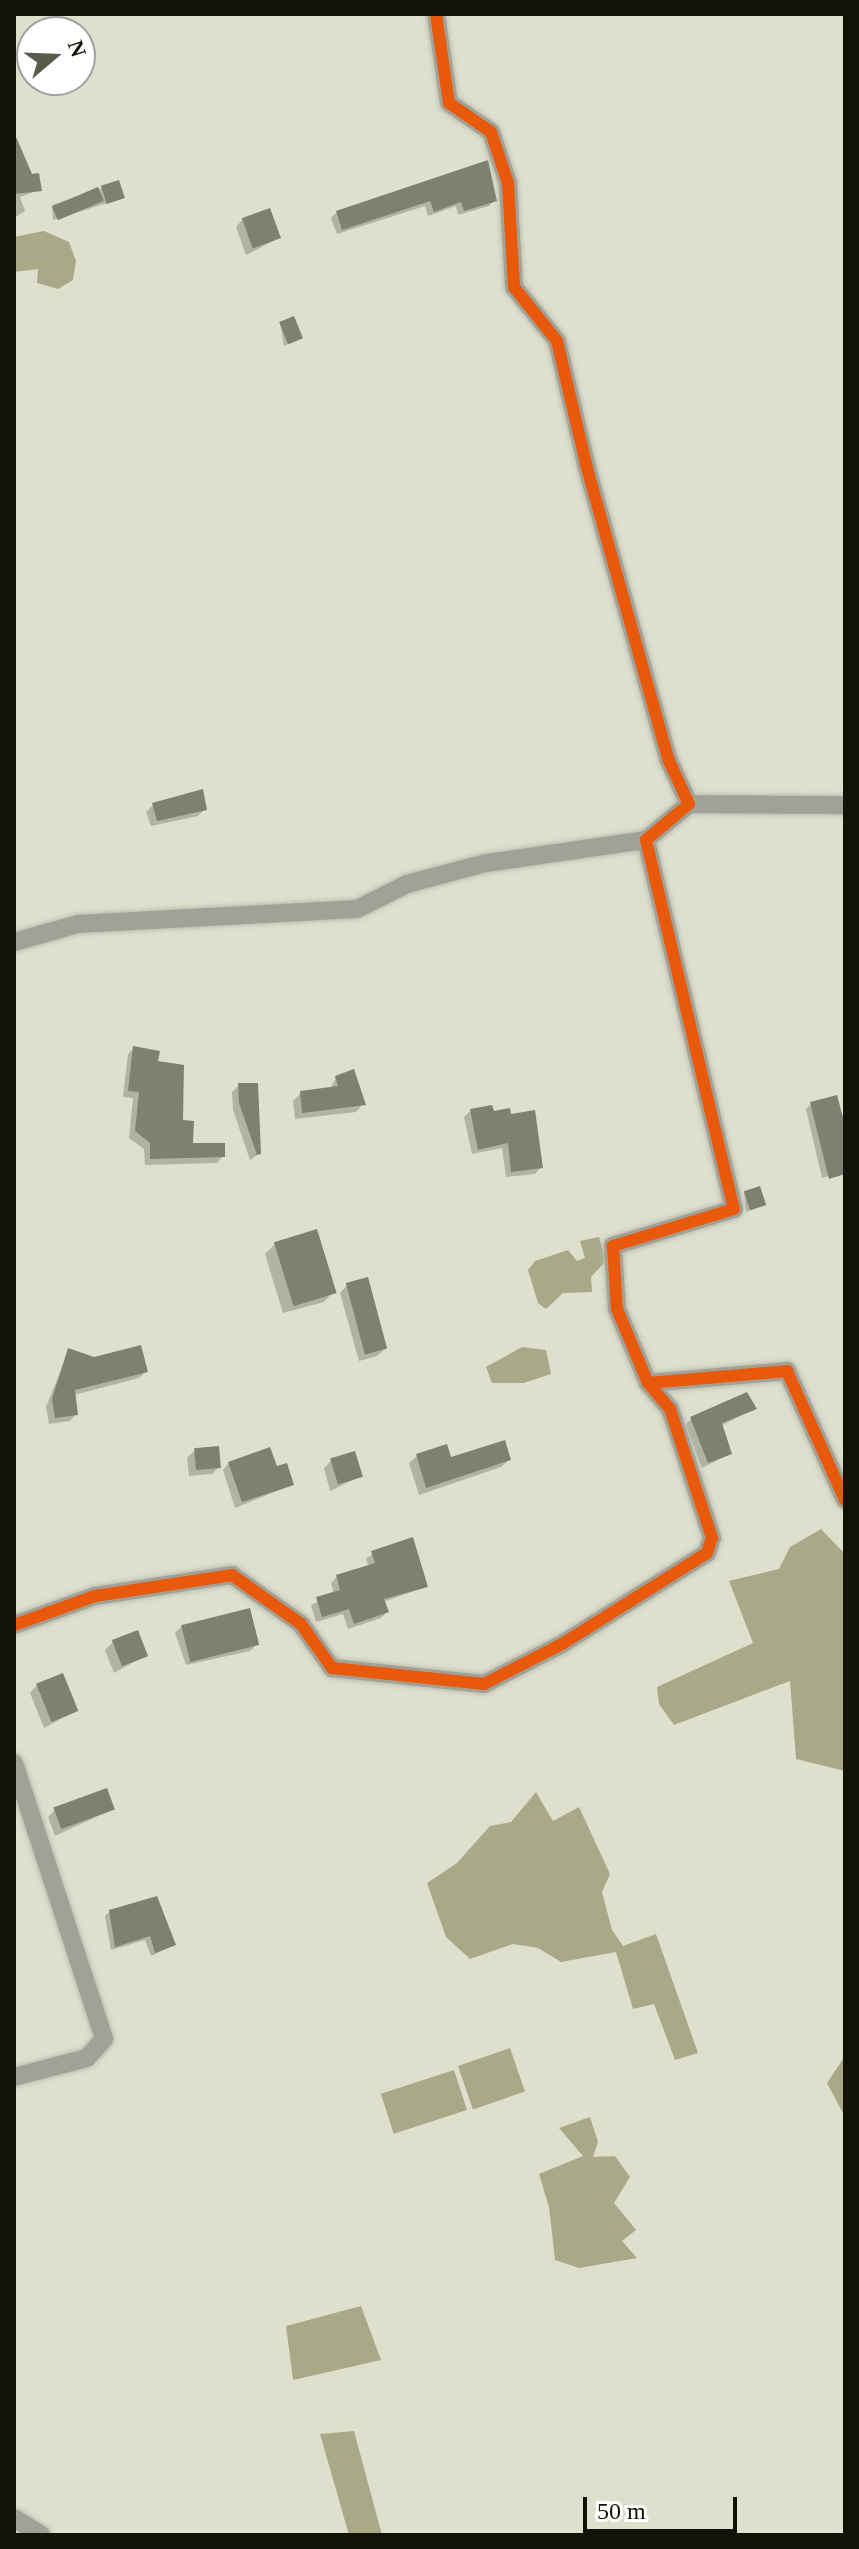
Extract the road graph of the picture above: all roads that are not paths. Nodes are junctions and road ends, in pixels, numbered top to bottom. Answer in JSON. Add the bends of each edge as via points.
{"nodes":[{"id":1,"x":436,"y":14,"type":"edge"},
{"id":2,"x":689,"y":804,"type":"junction"},
{"id":3,"x":845,"y":805,"type":"edge"},
{"id":4,"x":646,"y":840,"type":"junction"},
{"id":5,"x":14,"y":942,"type":"edge"},
{"id":6,"x":648,"y":1383,"type":"junction"},
{"id":7,"x":845,"y":1500,"type":"edge"},
{"id":8,"x":14,"y":1625,"type":"edge"},
{"id":9,"x":14,"y":1763,"type":"edge"},
{"id":10,"x":14,"y":2077,"type":"edge"},
{"id":11,"x":14,"y":2518,"type":"edge"},
{"id":12,"x":41,"y":2535,"type":"edge"}],
"edges":[{"from":1,"to":2,"type":"street","via":[[449,103],[491,132],[508,183],[514,287],[557,341],[669,761]]},
{"from":2,"to":3,"type":"street"},
{"from":2,"to":4,"type":"street"},
{"from":4,"to":5,"type":"street","via":[[486,863],[407,884],[357,909],[78,924]]},
{"from":4,"to":6,"type":"street","via":[[734,1209],[613,1246],[617,1309]]},
{"from":6,"to":7,"type":"street","via":[[787,1371]]},
{"from":6,"to":8,"type":"street","via":[[670,1409],[712,1538],[707,1553],[562,1644],[484,1684],[332,1668],[301,1624],[232,1575],[95,1596]]},
{"from":9,"to":10,"type":"street","via":[[104,2039],[87,2058]]},
{"from":11,"to":12,"type":"street"}]}
